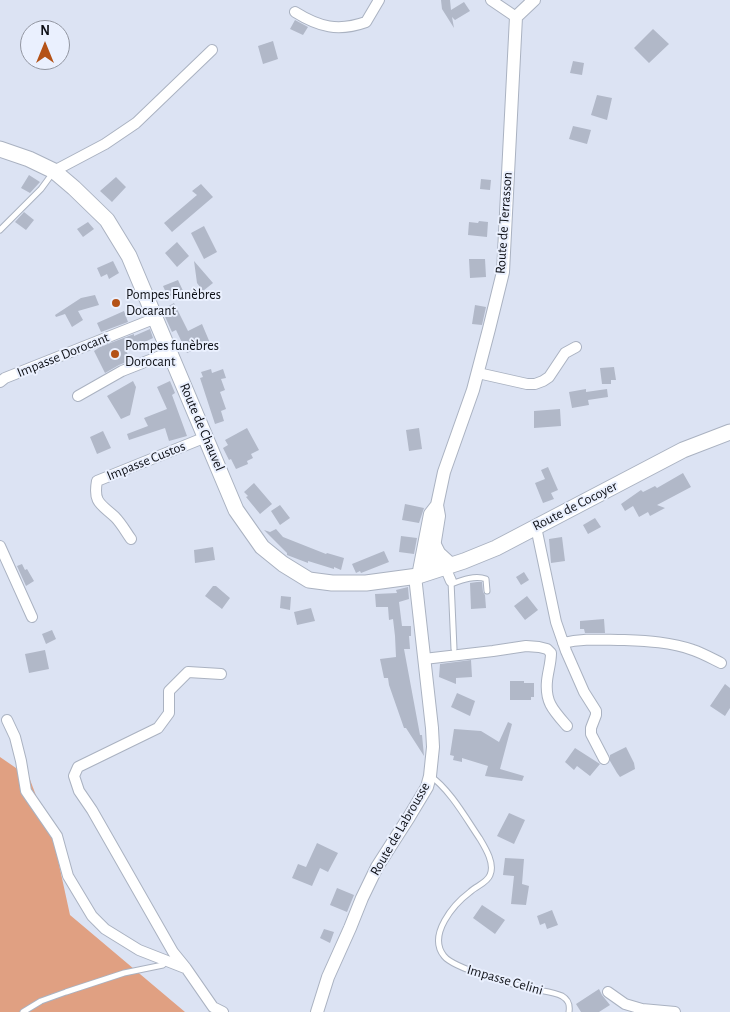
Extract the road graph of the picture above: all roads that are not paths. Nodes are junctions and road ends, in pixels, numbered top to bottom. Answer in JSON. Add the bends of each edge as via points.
{"nodes":[{"id":1,"x":379,"y":0,"type":"edge"},
{"id":2,"x":491,"y":0,"type":"edge"},
{"id":3,"x":534,"y":0,"type":"edge"},
{"id":4,"x":295,"y":12,"type":"dead end"},
{"id":5,"x":516,"y":17,"type":"junction"},
{"id":6,"x":212,"y":50,"type":"dead end"},
{"id":7,"x":0,"y":149,"type":"edge"},
{"id":8,"x":54,"y":171,"type":"junction"},
{"id":9,"x":0,"y":230,"type":"edge"},
{"id":10,"x":156,"y":318,"type":"junction"},
{"id":11,"x":576,"y":348,"type":"dead end"},
{"id":12,"x":170,"y":352,"type":"junction"},
{"id":13,"x":478,"y":373,"type":"junction"},
{"id":14,"x":0,"y":382,"type":"edge"},
{"id":15,"x":78,"y":396,"type":"dead end"},
{"id":16,"x":730,"y":432,"type":"edge"},
{"id":17,"x":206,"y":437,"type":"junction"},
{"id":18,"x":437,"y":505,"type":"junction"},
{"id":19,"x":536,"y":527,"type":"junction"},
{"id":20,"x":131,"y":539,"type":"dead end"},
{"id":21,"x":0,"y":546,"type":"edge"},
{"id":22,"x":434,"y":546,"type":"junction"},
{"id":23,"x":449,"y":574,"type":"junction"},
{"id":24,"x":421,"y":575,"type":"junction"},
{"id":25,"x":486,"y":591,"type":"dead end"},
{"id":26,"x":32,"y":618,"type":"dead end"},
{"id":27,"x":563,"y":643,"type":"junction"},
{"id":28,"x":454,"y":649,"type":"dead end"},
{"id":29,"x":424,"y":659,"type":"junction"},
{"id":30,"x":720,"y":663,"type":"dead end"},
{"id":31,"x":221,"y":674,"type":"dead end"},
{"id":32,"x":7,"y":720,"type":"dead end"},
{"id":33,"x":567,"y":726,"type":"dead end"},
{"id":34,"x":604,"y":759,"type":"dead end"},
{"id":35,"x":430,"y":776,"type":"junction"},
{"id":36,"x":166,"y":961,"type":"junction"},
{"id":37,"x":186,"y":968,"type":"junction"},
{"id":38,"x":608,"y":992,"type":"dead end"},
{"id":39,"x":23,"y":1012,"type":"edge"},
{"id":40,"x":223,"y":1012,"type":"edge"},
{"id":41,"x":317,"y":1012,"type":"edge"},
{"id":42,"x":569,"y":1012,"type":"edge"},
{"id":43,"x":675,"y":1012,"type":"edge"}],
"edges":[{"from":1,"to":4,"type":"street","via":[[366,22],[350,27],[334,28]]},
{"from":2,"to":5,"type":"street"},
{"from":3,"to":5,"type":"street"},
{"from":5,"to":13,"type":"street","name":"Route de Terrasson","via":[[502,272]]},
{"from":6,"to":8,"type":"street","via":[[136,123]]},
{"from":7,"to":8,"type":"main road","name":"Route de Chauvel"},
{"from":8,"to":9,"type":"lane","via":[[41,189]]},
{"from":8,"to":10,"type":"main road","name":"Route de Chauvel","via":[[107,220],[129,256]]},
{"from":10,"to":12,"type":"main road","name":"Route de Chauvel"},
{"from":10,"to":14,"type":"street","name":"Impasse Dorocant"},
{"from":11,"to":13,"type":"street","via":[[565,353],[549,377],[535,384]]},
{"from":12,"to":15,"type":"street","via":[[122,371]]},
{"from":12,"to":17,"type":"main road","name":"Route de Chauvel"},
{"from":13,"to":18,"type":"street","name":"Route de Terrasson","via":[[444,472]]},
{"from":16,"to":19,"type":"main road","name":"Route de Cocoyer","via":[[683,450]]},
{"from":17,"to":20,"type":"street","name":"Impasse Custos","via":[[97,481],[97,500]]},
{"from":17,"to":24,"type":"main road","name":"Route de Chauvel","via":[[236,510],[262,548],[282,564],[309,580],[332,583],[366,583]]},
{"from":18,"to":22,"type":"street","name":"Route de Terrasson","via":[[439,516]]},
{"from":18,"to":24,"type":"street","name":"Route de Terrasson","via":[[430,514]]},
{"from":19,"to":23,"type":"main road","name":"Route de Cocoyer","via":[[464,561]]},
{"from":19,"to":27,"type":"street"},
{"from":21,"to":26,"type":"street"},
{"from":22,"to":23,"type":"main road"},
{"from":22,"to":24,"type":"street","name":"Route de Terrasson"},
{"from":23,"to":24,"type":"main road","name":"Route de Cocoyer"},
{"from":23,"to":25,"type":"lane","via":[[484,577]]},
{"from":23,"to":28,"type":"lane"},
{"from":24,"to":29,"type":"street","name":"Route de Labrousse"},
{"from":27,"to":30,"type":"street","via":[[602,640],[670,644]]},
{"from":27,"to":34,"type":"street","via":[[584,692],[596,711],[591,734]]},
{"from":29,"to":33,"type":"street","via":[[526,646],[546,649],[551,653],[547,699]]},
{"from":29,"to":35,"type":"street","name":"Route de Labrousse","via":[[433,748]]},
{"from":31,"to":37,"type":"street","via":[[188,672],[169,691],[168,713],[158,728],[78,767],[74,776],[79,791],[173,952]]},
{"from":32,"to":36,"type":"street","via":[[15,737],[26,791],[57,836],[68,876],[92,916],[105,929],[138,950]]},
{"from":35,"to":41,"type":"street","name":"Route de Labrousse","via":[[427,787],[377,867],[362,898],[328,977]]},
{"from":35,"to":42,"type":"lane","name":"Impasse Celini","via":[[446,790],[485,847],[491,863],[487,880],[457,903],[443,922],[439,939],[442,954],[464,969],[561,996],[568,1000]]},
{"from":36,"to":37,"type":"street"},
{"from":36,"to":39,"type":"lane","via":[[163,965],[124,973],[66,992]]},
{"from":37,"to":40,"type":"street","via":[[213,1007]]},
{"from":38,"to":43,"type":"street","via":[[625,1004]]}]}
